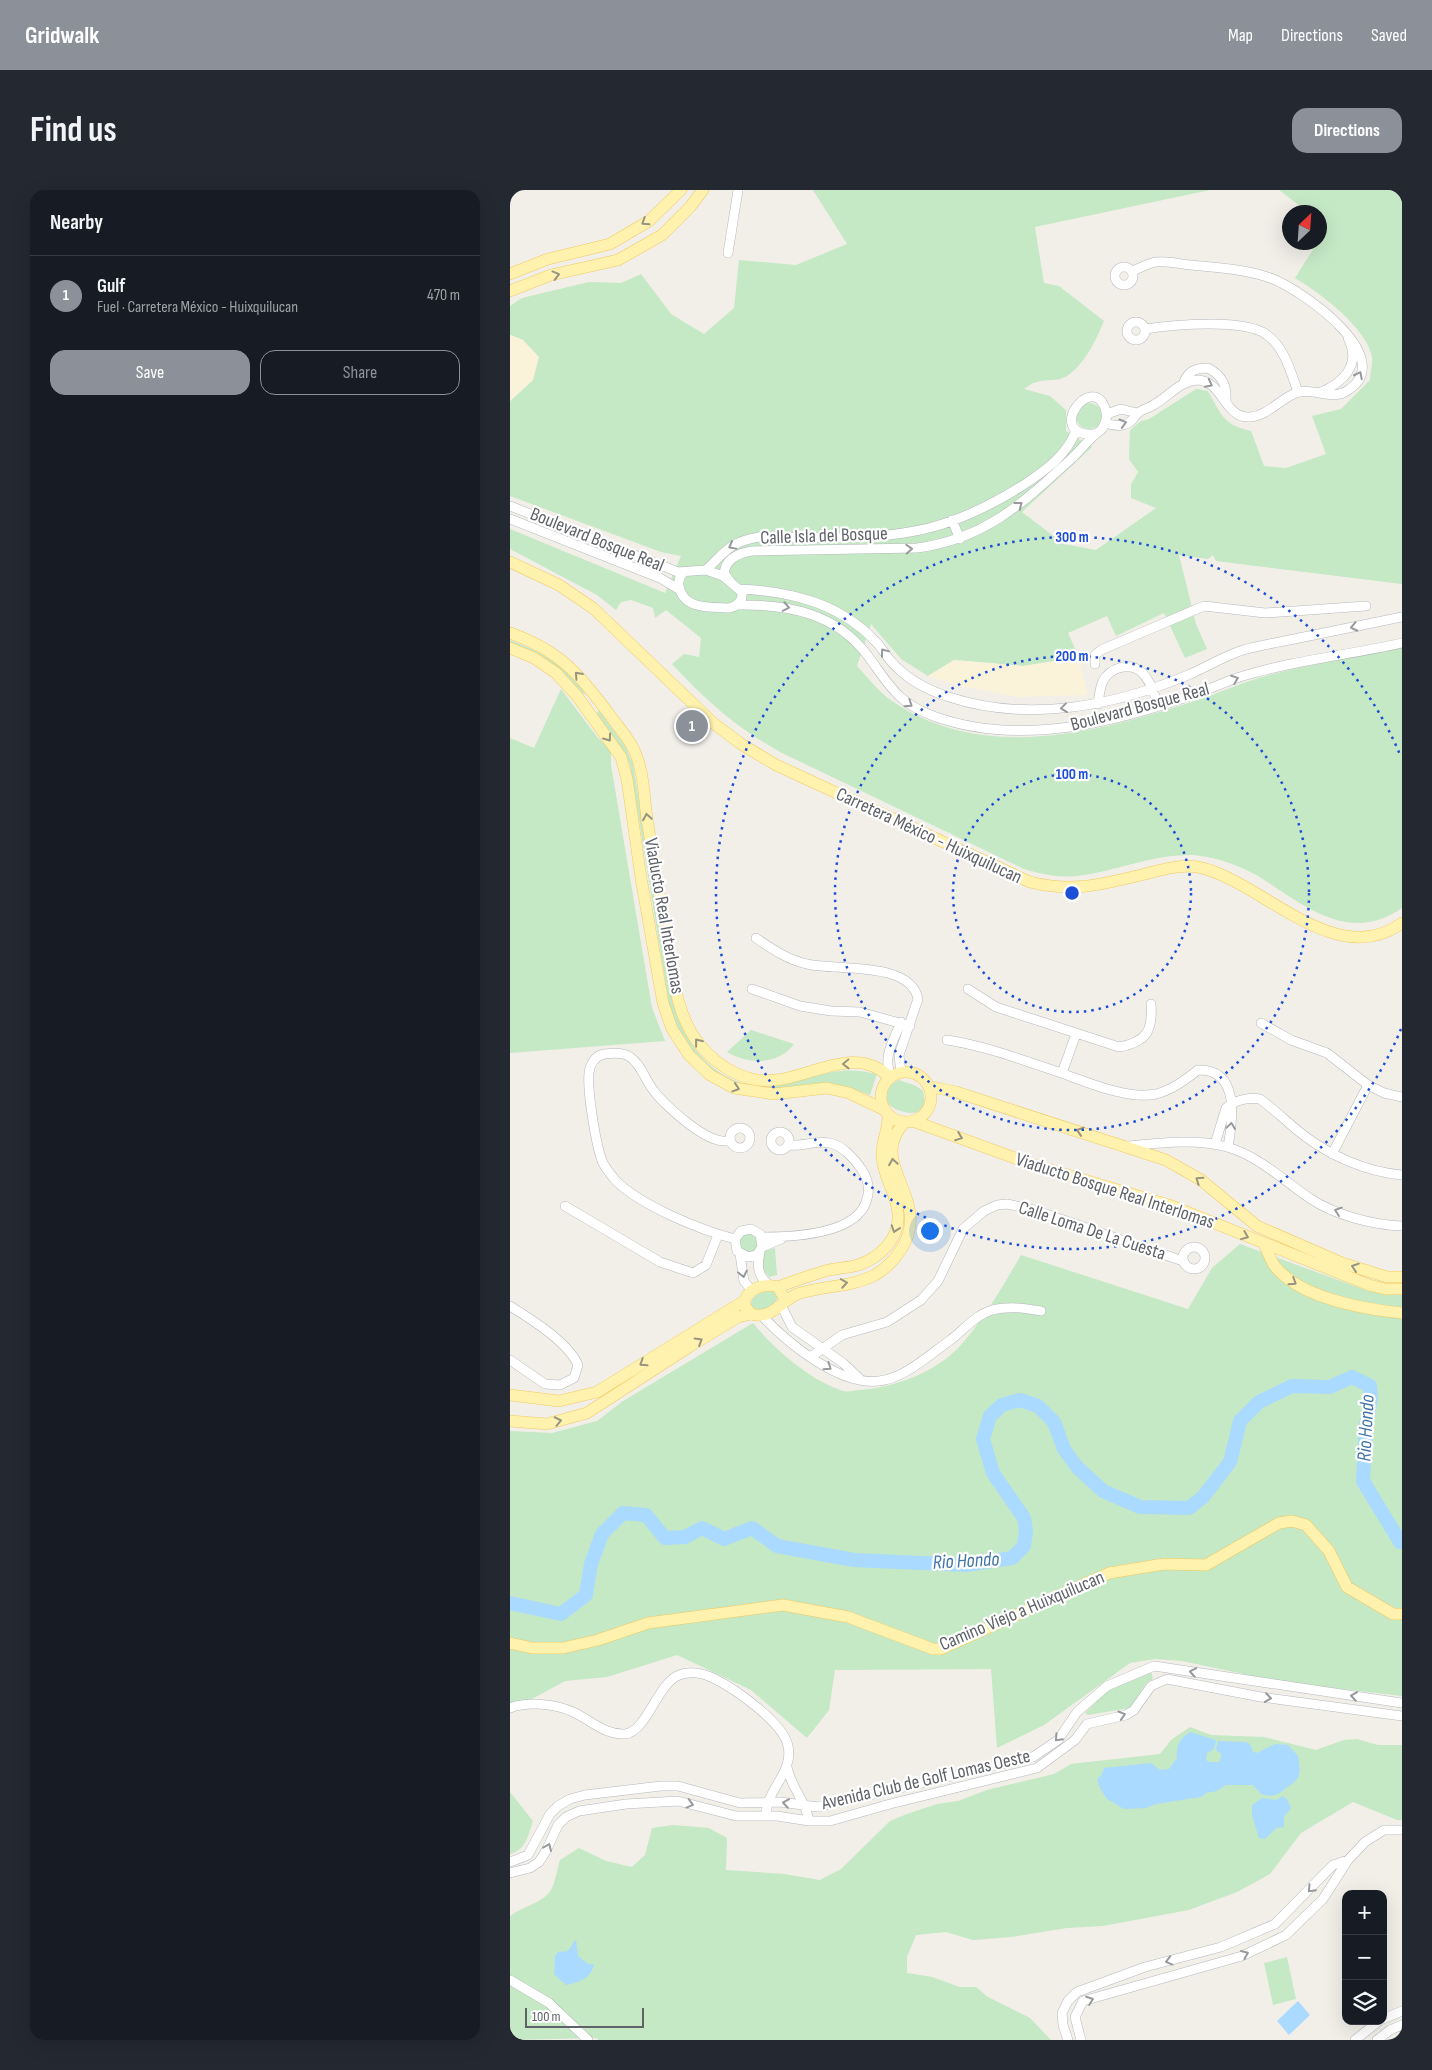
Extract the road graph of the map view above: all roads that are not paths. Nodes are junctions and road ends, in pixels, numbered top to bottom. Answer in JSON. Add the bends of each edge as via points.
{"nodes":[{"id":1,"x":681,"y":190,"type":"edge"},
{"id":2,"x":703,"y":190,"type":"edge"},
{"id":3,"x":738,"y":190,"type":"edge"},
{"id":4,"x":728,"y":253,"type":"dead end"},
{"id":5,"x":1133,"y":271,"type":"dead end"},
{"id":6,"x":510,"y":274,"type":"edge"},
{"id":7,"x":510,"y":291,"type":"edge"},
{"id":8,"x":1145,"y":329,"type":"dead end"},
{"id":9,"x":1184,"y":382,"type":"junction"},
{"id":10,"x":1298,"y":392,"type":"junction"},
{"id":11,"x":1226,"y":402,"type":"junction"},
{"id":12,"x":1137,"y":413,"type":"junction"},
{"id":13,"x":1106,"y":419,"type":"junction"},
{"id":14,"x":1076,"y":430,"type":"junction"},
{"id":15,"x":1094,"y":434,"type":"junction"},
{"id":16,"x":510,"y":506,"type":"edge"},
{"id":17,"x":510,"y":519,"type":"edge"},
{"id":18,"x":952,"y":520,"type":"junction"},
{"id":19,"x":960,"y":539,"type":"junction"},
{"id":20,"x":510,"y":562,"type":"edge"},
{"id":21,"x":706,"y":570,"type":"junction"},
{"id":22,"x":684,"y":572,"type":"junction"},
{"id":23,"x":730,"y":581,"type":"junction"},
{"id":24,"x":739,"y":589,"type":"junction"},
{"id":25,"x":680,"y":590,"type":"junction"},
{"id":26,"x":737,"y":605,"type":"junction"},
{"id":27,"x":1366,"y":606,"type":"dead end"},
{"id":28,"x":1402,"y":617,"type":"edge"},
{"id":29,"x":510,"y":633,"type":"edge"},
{"id":30,"x":1402,"y":643,"type":"edge"},
{"id":31,"x":510,"y":648,"type":"edge"},
{"id":32,"x":1105,"y":678,"type":"junction"},
{"id":33,"x":1152,"y":688,"type":"junction"},
{"id":34,"x":1098,"y":704,"type":"junction"},
{"id":35,"x":1159,"y":706,"type":"junction"},
{"id":36,"x":1402,"y":923,"type":"edge"},
{"id":37,"x":756,"y":938,"type":"dead end"},
{"id":38,"x":752,"y":989,"type":"dead end"},
{"id":39,"x":968,"y":989,"type":"dead end"},
{"id":40,"x":1151,"y":1004,"type":"dead end"},
{"id":41,"x":1261,"y":1023,"type":"dead end"},
{"id":42,"x":905,"y":1024,"type":"junction"},
{"id":43,"x":1076,"y":1034,"type":"junction"},
{"id":44,"x":947,"y":1040,"type":"dead end"},
{"id":45,"x":1062,"y":1073,"type":"junction"},
{"id":46,"x":894,"y":1076,"type":"junction"},
{"id":47,"x":1368,"y":1085,"type":"junction"},
{"id":48,"x":928,"y":1086,"type":"junction"},
{"id":49,"x":1402,"y":1098,"type":"edge"},
{"id":50,"x":1230,"y":1104,"type":"junction"},
{"id":51,"x":887,"y":1113,"type":"junction"},
{"id":52,"x":909,"y":1122,"type":"junction"},
{"id":53,"x":730,"y":1140,"type":"dead end"},
{"id":54,"x":1215,"y":1144,"type":"junction"},
{"id":55,"x":788,"y":1146,"type":"dead end"},
{"id":56,"x":1126,"y":1146,"type":"junction"},
{"id":57,"x":1228,"y":1147,"type":"junction"},
{"id":58,"x":1332,"y":1154,"type":"junction"},
{"id":59,"x":1402,"y":1175,"type":"edge"},
{"id":60,"x":565,"y":1206,"type":"dead end"},
{"id":61,"x":1402,"y":1226,"type":"edge"},
{"id":62,"x":718,"y":1235,"type":"junction"},
{"id":63,"x":762,"y":1237,"type":"junction"},
{"id":64,"x":787,"y":1237,"type":"junction"},
{"id":65,"x":735,"y":1239,"type":"junction"},
{"id":66,"x":1264,"y":1244,"type":"junction"},
{"id":67,"x":761,"y":1249,"type":"junction"},
{"id":68,"x":740,"y":1254,"type":"junction"},
{"id":69,"x":1184,"y":1261,"type":"dead end"},
{"id":70,"x":1402,"y":1277,"type":"edge"},
{"id":71,"x":773,"y":1286,"type":"junction"},
{"id":72,"x":1402,"y":1289,"type":"edge"},
{"id":73,"x":752,"y":1291,"type":"junction"},
{"id":74,"x":744,"y":1301,"type":"junction"},
{"id":75,"x":783,"y":1302,"type":"junction"},
{"id":76,"x":510,"y":1306,"type":"edge"},
{"id":77,"x":1041,"y":1311,"type":"dead end"},
{"id":78,"x":1402,"y":1314,"type":"edge"},
{"id":79,"x":757,"y":1315,"type":"junction"},
{"id":80,"x":822,"y":1348,"type":"junction"},
{"id":81,"x":812,"y":1356,"type":"junction"},
{"id":82,"x":510,"y":1360,"type":"edge"},
{"id":83,"x":860,"y":1380,"type":"junction"},
{"id":84,"x":510,"y":1395,"type":"edge"},
{"id":85,"x":510,"y":1421,"type":"edge"},
{"id":86,"x":1402,"y":1614,"type":"edge"},
{"id":87,"x":510,"y":1643,"type":"edge"},
{"id":88,"x":1154,"y":1666,"type":"junction"},
{"id":89,"x":1159,"y":1682,"type":"junction"},
{"id":90,"x":1402,"y":1703,"type":"edge"},
{"id":91,"x":510,"y":1708,"type":"edge"},
{"id":92,"x":1077,"y":1712,"type":"junction"},
{"id":93,"x":1402,"y":1716,"type":"edge"},
{"id":94,"x":1088,"y":1724,"type":"junction"},
{"id":95,"x":787,"y":1767,"type":"junction"},
{"id":96,"x":766,"y":1803,"type":"junction"},
{"id":97,"x":807,"y":1807,"type":"junction"},
{"id":98,"x":766,"y":1816,"type":"junction"},
{"id":99,"x":809,"y":1821,"type":"junction"},
{"id":100,"x":1402,"y":1830,"type":"edge"},
{"id":101,"x":1348,"y":1860,"type":"junction"},
{"id":102,"x":510,"y":1862,"type":"edge"},
{"id":103,"x":510,"y":1873,"type":"edge"},
{"id":104,"x":510,"y":1980,"type":"edge"},
{"id":105,"x":1402,"y":2011,"type":"edge"},
{"id":106,"x":1387,"y":2017,"type":"edge"},
{"id":107,"x":1374,"y":2025,"type":"edge"},
{"id":108,"x":1402,"y":2026,"type":"edge"},
{"id":109,"x":588,"y":2040,"type":"edge"},
{"id":110,"x":1068,"y":2040,"type":"edge"},
{"id":111,"x":1081,"y":2040,"type":"edge"},
{"id":112,"x":1355,"y":2040,"type":"edge"},
{"id":113,"x":1377,"y":2040,"type":"edge"}],
"edges":[{"from":1,"to":6,"type":"main road","one_way":true,"via":[[649,220],[610,244],[548,259]]},
{"from":7,"to":2,"type":"main road","one_way":true,"via":[[552,275],[618,260],[662,235]]},
{"from":3,"to":4,"type":"street"},
{"from":5,"to":10,"type":"street","via":[[1156,262],[1251,272],[1298,292],[1328,315],[1359,346],[1364,363],[1358,380],[1345,392],[1338,395]]},
{"from":8,"to":10,"type":"street","via":[[1204,324],[1256,329],[1267,334],[1280,349]]},
{"from":9,"to":11,"type":"street","one_way":true,"via":[[1210,384]]},
{"from":9,"to":11,"type":"street","via":[[1193,370],[1208,368],[1223,380]]},
{"from":9,"to":12,"type":"street","via":[[1156,404]]},
{"from":10,"to":11,"type":"street","via":[[1250,418],[1236,413]]},
{"from":12,"to":13,"type":"street","via":[[1121,409]]},
{"from":13,"to":12,"type":"street","one_way":true,"via":[[1123,425],[1131,422]]},
{"from":13,"to":14,"type":"street","via":[[1104,405],[1096,399],[1087,398],[1078,402],[1072,411]]},
{"from":13,"to":15,"type":"street"},
{"from":14,"to":15,"type":"street"},
{"from":14,"to":18,"type":"street","name":"Calle Isla del Bosque","via":[[1070,445],[1059,458],[1036,477],[1002,498]]},
{"from":19,"to":15,"type":"street","name":"Calle Isla del Bosque","one_way":true,"via":[[1017,508],[1080,452]]},
{"from":16,"to":22,"type":"street","name":"Boulevard Bosque Real"},
{"from":17,"to":25,"type":"street","name":"Boulevard Bosque Real","via":[[660,578]]},
{"from":18,"to":19,"type":"street"},
{"from":18,"to":21,"type":"street","name":"Calle Isla del Bosque","one_way":true,"via":[[915,531],[880,536],[759,537],[744,540],[723,551]]},
{"from":23,"to":19,"type":"street","name":"Calle Isla del Bosque","one_way":true,"via":[[724,573],[725,567],[739,553],[917,548]]},
{"from":20,"to":36,"type":"main road","name":"Carretera México - Huixquilucan","via":[[559,585],[593,608],[712,722],[741,744],[776,765],[1030,882],[1052,888],[1084,888],[1171,868],[1197,867],[1310,925],[1341,935],[1374,936],[1388,933]]},
{"from":21,"to":22,"type":"street"},
{"from":21,"to":23,"type":"street"},
{"from":22,"to":25,"type":"street","via":[[679,580]]},
{"from":23,"to":24,"type":"street"},
{"from":24,"to":26,"type":"street","via":[[743,598]]},
{"from":34,"to":24,"type":"street","name":"Boulevard Bosque Real","one_way":true,"via":[[1053,710],[1015,709],[950,698],[905,675],[856,624],[830,609],[804,598],[771,590]]},
{"from":25,"to":26,"type":"street","name":"Boulevard Bosque Real","via":[[693,604],[729,608]]},
{"from":26,"to":35,"type":"street","name":"Boulevard Bosque Real","one_way":true,"via":[[782,606],[816,616],[840,628],[868,656],[881,678],[898,696],[916,709],[955,723],[1013,730],[1072,728]]},
{"from":27,"to":32,"type":"street","via":[[1265,613],[1204,606],[1094,655]]},
{"from":28,"to":33,"type":"street","name":"Boulevard Bosque Real","one_way":true,"via":[[1246,650]]},
{"from":46,"to":29,"type":"main road","name":"Viaducto Real Interlomas","one_way":true,"via":[[876,1067],[846,1063],[776,1080],[753,1079],[729,1071],[701,1046],[686,1023],[678,1000],[642,777],[635,752],[567,663],[542,646]]},
{"from":35,"to":30,"type":"street","name":"Boulevard Bosque Real","one_way":true,"via":[[1244,676]]},
{"from":31,"to":51,"type":"main road","name":"Viaducto Real Interlomas","one_way":true,"via":[[556,673],[582,702],[621,757],[663,1003],[672,1029],[689,1055],[710,1075],[734,1088],[774,1094],[827,1088],[849,1093]]},
{"from":32,"to":33,"type":"street","via":[[1116,668],[1133,668],[1146,678]]},
{"from":32,"to":34,"type":"street"},
{"from":33,"to":34,"type":"street","name":"Boulevard Bosque Real"},
{"from":33,"to":35,"type":"street"},
{"from":37,"to":42,"type":"street","via":[[777,952],[807,964],[864,969],[904,979],[916,990],[918,999]]},
{"from":38,"to":42,"type":"street","via":[[816,1010],[860,1012]]},
{"from":39,"to":43,"type":"street","via":[[996,1007]]},
{"from":40,"to":43,"type":"street","via":[[1152,1020],[1148,1034],[1131,1045],[1119,1047]]},
{"from":41,"to":47,"type":"street","via":[[1291,1040],[1326,1053]]},
{"from":42,"to":46,"type":"street"},
{"from":43,"to":45,"type":"street"},
{"from":44,"to":45,"type":"street","via":[[972,1044]]},
{"from":45,"to":50,"type":"street","via":[[1115,1090],[1155,1094],[1173,1088],[1198,1070],[1208,1069],[1217,1072],[1225,1081]]},
{"from":46,"to":48,"type":"main road","via":[[916,1074]]},
{"from":46,"to":51,"type":"main road","via":[[883,1086],[881,1096]]},
{"from":47,"to":49,"type":"street"},
{"from":47,"to":58,"type":"street"},
{"from":48,"to":52,"type":"main road","via":[[931,1096],[929,1107],[923,1116]]},
{"from":56,"to":48,"type":"main road","name":"Viaducto Bosque Real Interlomas","one_way":true},
{"from":50,"to":54,"type":"street","via":[[1223,1112]]},
{"from":57,"to":50,"type":"street","one_way":true,"via":[[1232,1120]]},
{"from":50,"to":58,"type":"street","via":[[1260,1099]]},
{"from":51,"to":52,"type":"main road"},
{"from":51,"to":71,"type":"main road","one_way":true,"via":[[882,1155],[886,1180],[898,1215],[898,1226],[892,1240],[882,1251],[860,1264]]},
{"from":52,"to":66,"type":"main road","name":"Viaducto Bosque Real Interlomas","one_way":true,"via":[[1034,1166],[1172,1206]]},
{"from":75,"to":52,"type":"main road","one_way":true,"via":[[810,1290],[874,1276],[894,1260],[908,1237],[911,1211],[896,1174],[892,1154],[894,1141]]},
{"from":53,"to":62,"type":"street","via":[[713,1139],[682,1119],[655,1093],[628,1055],[602,1054],[593,1060],[589,1088],[603,1164],[616,1181],[637,1198]]},
{"from":54,"to":56,"type":"street"},
{"from":54,"to":57,"type":"street"},
{"from":55,"to":64,"type":"street","via":[[822,1142],[843,1149],[863,1171],[869,1188],[863,1210],[850,1222]]},
{"from":70,"to":56,"type":"main road","name":"Viaducto Bosque Real Interlomas","one_way":true,"via":[[1373,1273],[1290,1242],[1257,1226],[1201,1180],[1166,1160]]},
{"from":61,"to":57,"type":"street","one_way":true,"via":[[1328,1208],[1249,1156]]},
{"from":58,"to":59,"type":"street"},
{"from":60,"to":62,"type":"street","via":[[660,1262],[693,1273],[706,1265]]},
{"from":62,"to":65,"type":"street"},
{"from":63,"to":64,"type":"street"},
{"from":63,"to":65,"type":"street","via":[[756,1231],[746,1229]]},
{"from":63,"to":67,"type":"street"},
{"from":64,"to":67,"type":"street"},
{"from":65,"to":68,"type":"street","via":[[735,1247]]},
{"from":66,"to":72,"type":"main road","name":"Viaducto Bosque Real Interlomas","via":[[1369,1285]]},
{"from":66,"to":78,"type":"main road","one_way":true,"via":[[1274,1265],[1303,1288],[1370,1310]]},
{"from":67,"to":68,"type":"street","via":[[752,1257]]},
{"from":67,"to":71,"type":"street","via":[[758,1270],[761,1278]]},
{"from":68,"to":73,"type":"street","one_way":true,"via":[[744,1281]]},
{"from":69,"to":80,"type":"street","name":"Calle Loma De La Cuesta","via":[[1034,1210],[997,1205],[984,1211],[963,1229],[938,1281],[921,1300],[887,1322],[842,1335]]},
{"from":71,"to":73,"type":"main road"},
{"from":71,"to":75,"type":"main road"},
{"from":73,"to":74,"type":"main road"},
{"from":74,"to":79,"type":"main road","via":[[746,1309]]},
{"from":74,"to":84,"type":"main road","one_way":true,"via":[[597,1392],[559,1401]]},
{"from":75,"to":79,"type":"main road","via":[[770,1314]]},
{"from":75,"to":80,"type":"street","via":[[792,1327]]},
{"from":76,"to":82,"type":"street","via":[[573,1354],[578,1365],[574,1378],[560,1385],[545,1384]]},
{"from":77,"to":83,"type":"street","via":[[1012,1306],[990,1311],[908,1369],[880,1381]]},
{"from":79,"to":81,"type":"street"},
{"from":85,"to":79,"type":"main road","one_way":true,"via":[[547,1424],[587,1413],[738,1317]]},
{"from":80,"to":81,"type":"street","name":"Calle Loma De La Cuesta"},
{"from":80,"to":83,"type":"street"},
{"from":81,"to":83,"type":"street","one_way":true,"via":[[836,1372]]},
{"from":86,"to":87,"type":"main road","name":"Camino Viejo a Huixquilucan","via":[[1393,1614],[1347,1587],[1329,1551],[1306,1525],[1292,1521],[1279,1523],[1206,1565],[1164,1564],[1109,1573],[941,1648],[933,1649],[848,1617],[783,1605],[648,1623],[563,1648],[532,1648]]},
{"from":88,"to":89,"type":"street"},
{"from":90,"to":88,"type":"street","one_way":true},
{"from":88,"to":92,"type":"street","name":"Avenida Club de Golf Lomas Oeste","via":[[1107,1686]]},
{"from":89,"to":93,"type":"street","one_way":true,"via":[[1168,1679],[1261,1697]]},
{"from":94,"to":89,"type":"street","one_way":true,"via":[[1126,1715],[1134,1710],[1151,1686]]},
{"from":91,"to":95,"type":"street","via":[[527,1704],[557,1707],[572,1711],[608,1732],[628,1734],[638,1726],[666,1684],[678,1675],[692,1672],[721,1682],[779,1728],[788,1744]]},
{"from":92,"to":94,"type":"street"},
{"from":92,"to":97,"type":"street","name":"Avenida Club de Golf Lomas Oeste","one_way":true,"via":[[1058,1740],[1033,1757]]},
{"from":94,"to":99,"type":"street","name":"Avenida Club de Golf Lomas Oeste","via":[[1070,1744],[1037,1768],[830,1822]]},
{"from":95,"to":96,"type":"street"},
{"from":95,"to":97,"type":"street","via":[[793,1788]]},
{"from":97,"to":96,"type":"street","name":"Avenida Club de Golf Lomas Oeste","one_way":true},
{"from":96,"to":98,"type":"street"},
{"from":96,"to":102,"type":"street","name":"Avenida Club de Golf Lomas Oeste","via":[[740,1804],[678,1786],[585,1795],[558,1806],[544,1824],[528,1855]]},
{"from":97,"to":99,"type":"street"},
{"from":98,"to":99,"type":"street","name":"Avenida Club de Golf Lomas Oeste"},
{"from":103,"to":98,"type":"street","name":"Avenida Club de Golf Lomas Oeste","one_way":true,"via":[[539,1862],[558,1825],[566,1816],[579,1810],[678,1801],[726,1815]]},
{"from":100,"to":101,"type":"street","via":[[1384,1830],[1365,1842]]},
{"from":101,"to":110,"type":"street","one_way":true,"via":[[1333,1865],[1275,1924],[1221,1947],[1145,1968],[1077,1992],[1068,2000],[1062,2013]]},
{"from":111,"to":101,"type":"street","one_way":true,"via":[[1075,2017],[1083,2001],[1242,1956],[1286,1935],[1323,1899]]},
{"from":104,"to":109,"type":"street","via":[[549,2003]]},
{"from":105,"to":106,"type":"street"},
{"from":107,"to":112,"type":"street"},
{"from":108,"to":113,"type":"street"}]}
